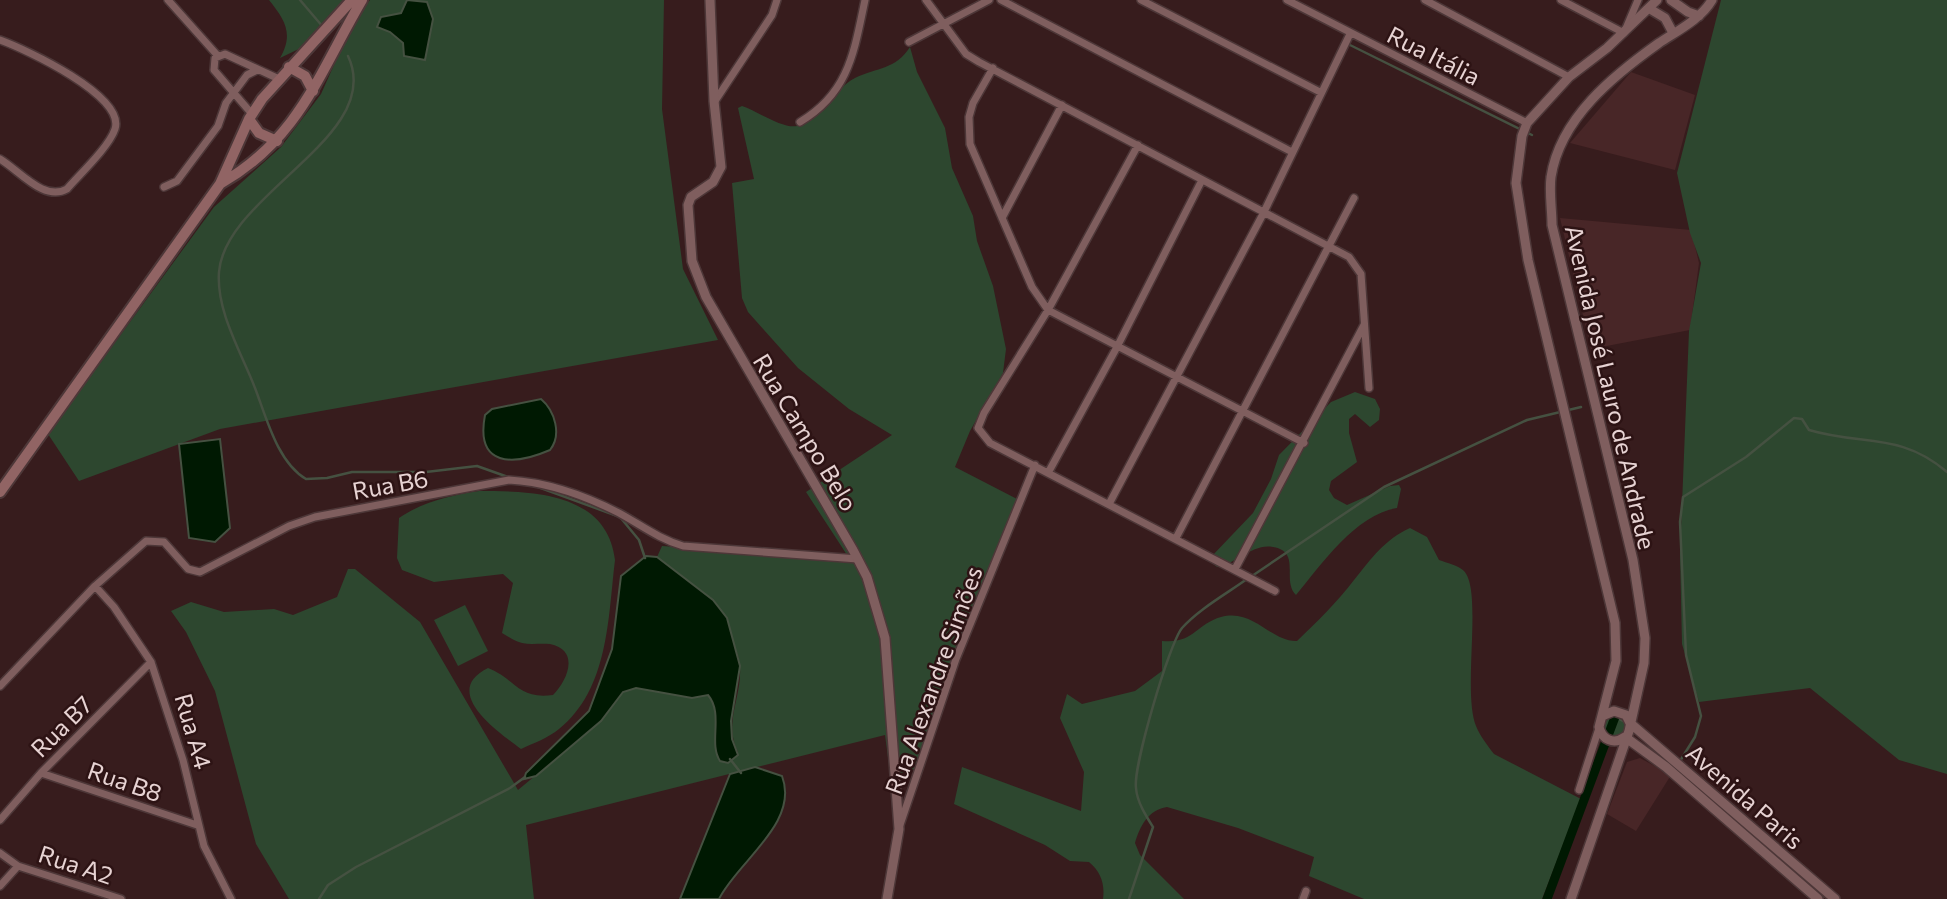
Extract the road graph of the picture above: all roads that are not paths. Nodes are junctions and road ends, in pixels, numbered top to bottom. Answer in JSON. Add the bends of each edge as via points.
{"nodes":[{"id":1,"x":168,"y":0,"type":"edge"},
{"id":2,"x":352,"y":0,"type":"edge"},
{"id":3,"x":362,"y":0,"type":"edge"},
{"id":4,"x":710,"y":0,"type":"edge"},
{"id":5,"x":777,"y":0,"type":"edge"},
{"id":6,"x":865,"y":0,"type":"edge"},
{"id":7,"x":926,"y":0,"type":"edge"},
{"id":8,"x":989,"y":0,"type":"edge"},
{"id":9,"x":1001,"y":0,"type":"edge"},
{"id":10,"x":1141,"y":0,"type":"edge"},
{"id":11,"x":1287,"y":0,"type":"edge"},
{"id":12,"x":1425,"y":0,"type":"edge"},
{"id":13,"x":1561,"y":0,"type":"edge"},
{"id":14,"x":1638,"y":0,"type":"edge"},
{"id":15,"x":1657,"y":0,"type":"edge"},
{"id":16,"x":1671,"y":0,"type":"edge"},
{"id":17,"x":1712,"y":0,"type":"edge"},
{"id":18,"x":1650,"y":9,"type":"junction"},
{"id":19,"x":1699,"y":16,"type":"junction"},
{"id":20,"x":943,"y":22,"type":"junction"},
{"id":21,"x":1624,"y":33,"type":"junction"},
{"id":22,"x":1673,"y":33,"type":"junction"},
{"id":23,"x":1350,"y":34,"type":"junction"},
{"id":24,"x":0,"y":40,"type":"edge"},
{"id":25,"x":909,"y":42,"type":"dead end"},
{"id":26,"x":218,"y":56,"type":"junction"},
{"id":27,"x":289,"y":67,"type":"junction"},
{"id":28,"x":993,"y":68,"type":"junction"},
{"id":29,"x":256,"y":71,"type":"junction"},
{"id":30,"x":1569,"y":77,"type":"junction"},
{"id":31,"x":279,"y":79,"type":"junction"},
{"id":32,"x":313,"y":91,"type":"junction"},
{"id":33,"x":1320,"y":92,"type":"junction"},
{"id":34,"x":237,"y":93,"type":"junction"},
{"id":35,"x":714,"y":102,"type":"junction"},
{"id":36,"x":1062,"y":105,"type":"junction"},
{"id":37,"x":251,"y":116,"type":"junction"},
{"id":38,"x":800,"y":122,"type":"dead end"},
{"id":39,"x":1525,"y":129,"type":"junction"},
{"id":40,"x":277,"y":141,"type":"junction"},
{"id":41,"x":1138,"y":145,"type":"junction"},
{"id":42,"x":1292,"y":152,"type":"junction"},
{"id":43,"x":0,"y":159,"type":"edge"},
{"id":44,"x":1202,"y":180,"type":"junction"},
{"id":45,"x":220,"y":184,"type":"junction"},
{"id":46,"x":164,"y":187,"type":"dead end"},
{"id":47,"x":1354,"y":198,"type":"dead end"},
{"id":48,"x":1263,"y":214,"type":"junction"},
{"id":49,"x":1002,"y":218,"type":"junction"},
{"id":50,"x":1329,"y":247,"type":"junction"},
{"id":51,"x":1048,"y":310,"type":"junction"},
{"id":52,"x":1364,"y":324,"type":"junction"},
{"id":53,"x":1117,"y":347,"type":"junction"},
{"id":54,"x":1175,"y":376,"type":"junction"},
{"id":55,"x":1369,"y":388,"type":"dead end"},
{"id":56,"x":1243,"y":412,"type":"junction"},
{"id":57,"x":1304,"y":443,"type":"junction"},
{"id":58,"x":1035,"y":465,"type":"junction"},
{"id":59,"x":1048,"y":473,"type":"junction"},
{"id":60,"x":0,"y":492,"type":"edge"},
{"id":61,"x":1109,"y":504,"type":"junction"},
{"id":62,"x":1176,"y":538,"type":"junction"},
{"id":63,"x":858,"y":559,"type":"junction"},
{"id":64,"x":1235,"y":569,"type":"junction"},
{"id":65,"x":95,"y":586,"type":"junction"},
{"id":66,"x":1275,"y":592,"type":"dead end"},
{"id":67,"x":151,"y":662,"type":"junction"},
{"id":68,"x":0,"y":687,"type":"edge"},
{"id":69,"x":1602,"y":716,"type":"junction"},
{"id":70,"x":1630,"y":723,"type":"junction"},
{"id":71,"x":1599,"y":727,"type":"junction"},
{"id":72,"x":1625,"y":737,"type":"junction"},
{"id":73,"x":41,"y":773,"type":"junction"},
{"id":74,"x":1579,"y":790,"type":"dead end"},
{"id":75,"x":0,"y":820,"type":"edge"},
{"id":76,"x":197,"y":825,"type":"junction"},
{"id":77,"x":899,"y":829,"type":"junction"},
{"id":78,"x":0,"y":853,"type":"edge"},
{"id":79,"x":18,"y":866,"type":"junction"},
{"id":80,"x":0,"y":886,"type":"edge"},
{"id":81,"x":121,"y":899,"type":"edge"},
{"id":82,"x":231,"y":899,"type":"edge"},
{"id":83,"x":887,"y":899,"type":"edge"},
{"id":84,"x":1571,"y":899,"type":"edge"},
{"id":85,"x":1818,"y":899,"type":"edge"},
{"id":86,"x":1835,"y":899,"type":"edge"}],
"edges":[{"from":1,"to":26,"type":"street"},
{"from":2,"to":27,"type":"main road"},
{"from":3,"to":32,"type":"main road"},
{"from":4,"to":35,"type":"street","name":"Rua Campo Belo"},
{"from":5,"to":35,"type":"street","via":[[772,15]]},
{"from":6,"to":38,"type":"street","via":[[837,91],[822,109]]},
{"from":7,"to":20,"type":"street"},
{"from":8,"to":20,"type":"street"},
{"from":9,"to":42,"type":"street"},
{"from":10,"to":33,"type":"street"},
{"from":11,"to":23,"type":"street","name":"Rua Itália"},
{"from":12,"to":30,"type":"street"},
{"from":13,"to":21,"type":"street"},
{"from":14,"to":21,"type":"street"},
{"from":15,"to":18,"type":"street"},
{"from":16,"to":19,"type":"street"},
{"from":17,"to":19,"type":"street","name":"Avenida José Lauro de Andrade"},
{"from":18,"to":21,"type":"street"},
{"from":18,"to":22,"type":"street","via":[[1665,18]]},
{"from":19,"to":22,"type":"street","name":"Avenida José Lauro de Andrade"},
{"from":20,"to":25,"type":"street"},
{"from":20,"to":28,"type":"street","via":[[966,54]]},
{"from":21,"to":30,"type":"street"},
{"from":22,"to":70,"type":"street","name":"Avenida José Lauro de Andrade","via":[[1601,89],[1566,137],[1551,178],[1552,225],[1633,560],[1645,638]]},
{"from":23,"to":33,"type":"street"},
{"from":23,"to":39,"type":"street","name":"Rua Itália"},
{"from":24,"to":43,"type":"street","via":[[77,80],[111,109],[116,122],[111,135],[60,193],[45,191]]},
{"from":26,"to":29,"type":"street","via":[[225,54]]},
{"from":26,"to":34,"type":"street","via":[[214,70]]},
{"from":27,"to":31,"type":"main road"},
{"from":27,"to":32,"type":"main road","via":[[305,76]]},
{"from":28,"to":36,"type":"street"},
{"from":28,"to":49,"type":"street","via":[[973,103],[970,144]]},
{"from":29,"to":31,"type":"street"},
{"from":29,"to":34,"type":"street","via":[[244,79]]},
{"from":30,"to":39,"type":"street"},
{"from":31,"to":37,"type":"main road"},
{"from":32,"to":40,"type":"main road"},
{"from":33,"to":42,"type":"street"},
{"from":34,"to":37,"type":"street"},
{"from":34,"to":46,"type":"street","via":[[177,181]]},
{"from":35,"to":63,"type":"street","name":"Rua Campo Belo","via":[[721,167],[713,183],[691,197],[688,205],[692,261],[718,322]]},
{"from":36,"to":41,"type":"street"},
{"from":36,"to":49,"type":"street"},
{"from":37,"to":40,"type":"main road","via":[[259,133]]},
{"from":37,"to":45,"type":"main road"},
{"from":39,"to":69,"type":"street","name":"Avenida José Lauro de Andrade","via":[[1517,183],[1528,260],[1615,623],[1616,662]]},
{"from":40,"to":45,"type":"main road"},
{"from":41,"to":44,"type":"street"},
{"from":41,"to":51,"type":"street"},
{"from":42,"to":48,"type":"street"},
{"from":44,"to":48,"type":"street"},
{"from":44,"to":53,"type":"street"},
{"from":45,"to":60,"type":"main road"},
{"from":47,"to":50,"type":"street"},
{"from":48,"to":50,"type":"street"},
{"from":48,"to":54,"type":"street"},
{"from":49,"to":51,"type":"street","via":[[1032,287]]},
{"from":50,"to":52,"type":"street","via":[[1349,257],[1361,274]]},
{"from":50,"to":56,"type":"street"},
{"from":51,"to":53,"type":"street"},
{"from":51,"to":58,"type":"street","via":[[978,428],[990,443]]},
{"from":52,"to":55,"type":"street"},
{"from":52,"to":57,"type":"street"},
{"from":53,"to":54,"type":"street"},
{"from":53,"to":59,"type":"street"},
{"from":54,"to":56,"type":"street"},
{"from":54,"to":61,"type":"street"},
{"from":56,"to":57,"type":"street"},
{"from":56,"to":62,"type":"street"},
{"from":57,"to":64,"type":"street"},
{"from":58,"to":59,"type":"street"},
{"from":58,"to":77,"type":"street","name":"Rua Alexandre Simões","via":[[947,682]]},
{"from":59,"to":61,"type":"street"},
{"from":61,"to":62,"type":"street"},
{"from":62,"to":64,"type":"street"},
{"from":63,"to":65,"type":"street","name":"Rua B6","via":[[683,546],[595,503],[530,481],[509,480],[315,517],[200,572],[188,569],[164,542],[146,541]]},
{"from":63,"to":77,"type":"street","name":"Rua Campo Belo","via":[[885,638]]},
{"from":64,"to":66,"type":"street"},
{"from":65,"to":67,"type":"street","name":"Rua A4"},
{"from":65,"to":68,"type":"street","name":"Rua B6"},
{"from":67,"to":73,"type":"street","name":"Rua B7"},
{"from":67,"to":76,"type":"street","name":"Rua A4","via":[[183,760]]},
{"from":69,"to":70,"type":"street","via":[[1618,711]]},
{"from":69,"to":71,"type":"street"},
{"from":70,"to":72,"type":"street"},
{"from":70,"to":86,"type":"street","name":"Avenida Paris"},
{"from":71,"to":72,"type":"street","via":[[1609,740]]},
{"from":71,"to":74,"type":"street"},
{"from":72,"to":84,"type":"street"},
{"from":72,"to":85,"type":"street","name":"Avenida Paris"},
{"from":73,"to":75,"type":"street","name":"Rua B7"},
{"from":73,"to":76,"type":"street","name":"Rua B8"},
{"from":76,"to":82,"type":"street","name":"Rua A4"},
{"from":77,"to":83,"type":"street","name":"Rua Campo Belo"},
{"from":78,"to":79,"type":"street","name":"Rua A2"},
{"from":79,"to":80,"type":"street"},
{"from":79,"to":81,"type":"street","name":"Rua A2"}]}
